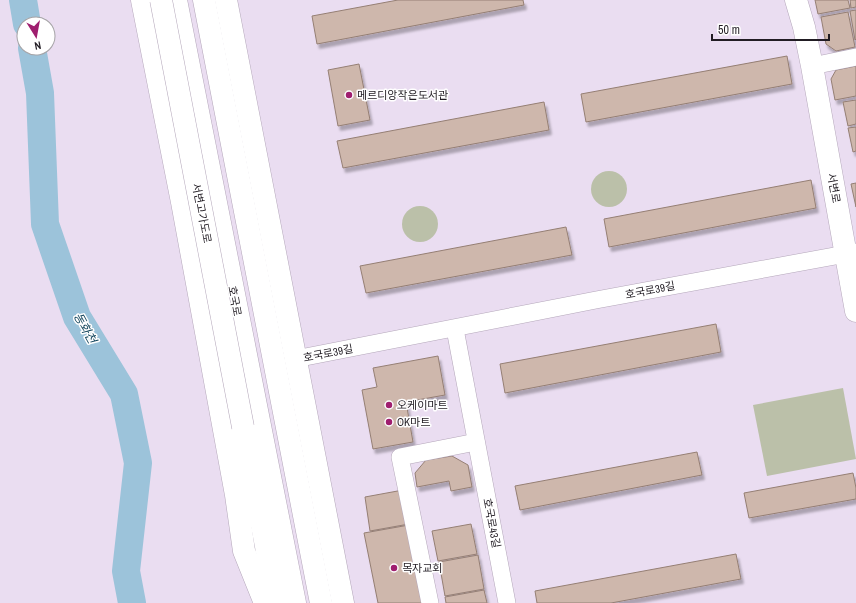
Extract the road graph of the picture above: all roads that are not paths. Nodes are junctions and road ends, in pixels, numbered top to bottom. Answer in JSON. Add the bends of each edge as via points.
{"nodes":[{"id":1,"x":142,"y":0,"type":"edge"},
{"id":2,"x":161,"y":0,"type":"edge"},
{"id":3,"x":176,"y":0,"type":"edge"},
{"id":4,"x":204,"y":0,"type":"edge"},
{"id":5,"x":226,"y":0,"type":"edge"},
{"id":6,"x":796,"y":0,"type":"edge"},
{"id":7,"x":856,"y":57,"type":"edge"},
{"id":8,"x":812,"y":66,"type":"junction"},
{"id":9,"x":202,"y":132,"type":"junction"},
{"id":10,"x":182,"y":202,"type":"junction"},
{"id":11,"x":851,"y":253,"type":"edge"},
{"id":12,"x":856,"y":311,"type":"edge"},
{"id":13,"x":455,"y":329,"type":"junction"},
{"id":14,"x":295,"y":359,"type":"junction"},
{"id":15,"x":476,"y":442,"type":"junction"},
{"id":16,"x":265,"y":603,"type":"edge"},
{"id":17,"x":277,"y":603,"type":"edge"},
{"id":18,"x":295,"y":603,"type":"edge"},
{"id":19,"x":321,"y":603,"type":"edge"},
{"id":20,"x":343,"y":603,"type":"edge"},
{"id":21,"x":430,"y":603,"type":"edge"},
{"id":22,"x":508,"y":603,"type":"edge"}],
"edges":[{"from":1,"to":10,"type":"main road"},
{"from":2,"to":17,"type":"main road","name":"서변고가도로","bridge":true},
{"from":3,"to":9,"type":"main road","name":"호국로"},
{"from":4,"to":19,"type":"main road"},
{"from":5,"to":14,"type":"main road"},
{"from":6,"to":8,"type":"main road","name":"서변로"},
{"from":7,"to":8,"type":"street"},
{"from":8,"to":11,"type":"main road","name":"서변로"},
{"from":9,"to":10,"type":"main road"},
{"from":9,"to":18,"type":"main road","name":"호국로"},
{"from":10,"to":16,"type":"main road","via":[[244,551]]},
{"from":11,"to":12,"type":"main road","name":"서변로"},
{"from":11,"to":13,"type":"street","name":"호국로39길"},
{"from":13,"to":14,"type":"street","name":"호국로39길"},
{"from":13,"to":15,"type":"street"},
{"from":14,"to":20,"type":"main road"},
{"from":15,"to":21,"type":"street","via":[[400,457]]},
{"from":15,"to":22,"type":"street","name":"호국로43길"}]}
